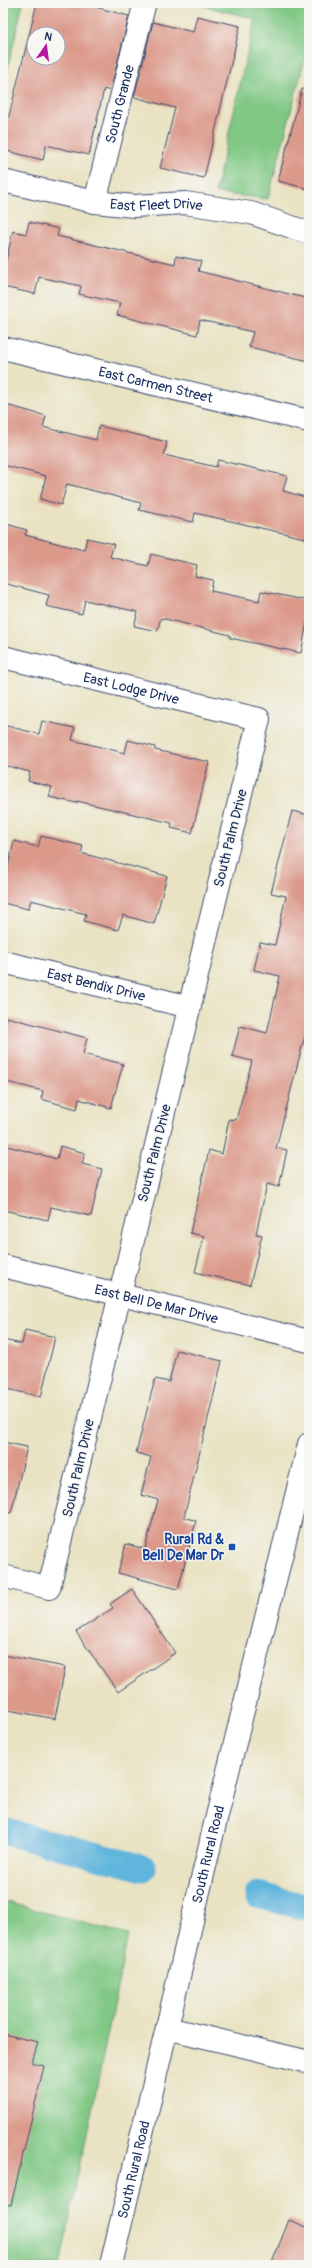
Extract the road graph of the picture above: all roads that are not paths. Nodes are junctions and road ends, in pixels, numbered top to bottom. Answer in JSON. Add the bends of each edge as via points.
{"nodes":[{"id":1,"x":144,"y":6,"type":"dead end"},
{"id":2,"x":3,"y":181,"type":"edge"},
{"id":3,"x":95,"y":202,"type":"junction"},
{"id":4,"x":309,"y":233,"type":"edge"},
{"id":5,"x":3,"y":348,"type":"edge"},
{"id":6,"x":309,"y":421,"type":"edge"},
{"id":7,"x":3,"y":657,"type":"edge"},
{"id":8,"x":259,"y":719,"type":"joint"},
{"id":9,"x":3,"y":962,"type":"edge"},
{"id":10,"x":190,"y":1007,"type":"junction"},
{"id":11,"x":3,"y":1266,"type":"edge"},
{"id":12,"x":120,"y":1295,"type":"junction"},
{"id":13,"x":309,"y":1341,"type":"edge"},
{"id":14,"x":309,"y":1444,"type":"edge"},
{"id":15,"x":3,"y":1576,"type":"edge"},
{"id":16,"x":167,"y":2028,"type":"junction"},
{"id":17,"x":309,"y":2062,"type":"edge"},
{"id":18,"x":111,"y":2265,"type":"edge"}],
"edges":[{"from":1,"to":3,"type":"street","name":"South Grande"},
{"from":2,"to":3,"type":"street","name":"East Fleet Drive"},
{"from":3,"to":4,"type":"street","name":"East Fleet Drive","via":[[134,206],[185,203],[251,213]]},
{"from":5,"to":6,"type":"street","name":"East Carmen Street"},
{"from":7,"to":8,"type":"street","name":"East Lodge Drive"},
{"from":8,"to":10,"type":"street","name":"South Palm Drive"},
{"from":9,"to":10,"type":"street","name":"East Bendix Drive"},
{"from":10,"to":12,"type":"street","name":"South Palm Drive"},
{"from":11,"to":12,"type":"street","name":"East Bell De Mar Drive"},
{"from":12,"to":13,"type":"street","name":"East Bell De Mar Drive"},
{"from":12,"to":15,"type":"street","name":"South Palm Drive","via":[[49,1588]]},
{"from":14,"to":16,"type":"street","name":"South Rural Road"},
{"from":16,"to":17,"type":"street"},
{"from":16,"to":18,"type":"street","name":"South Rural Road"}]}
